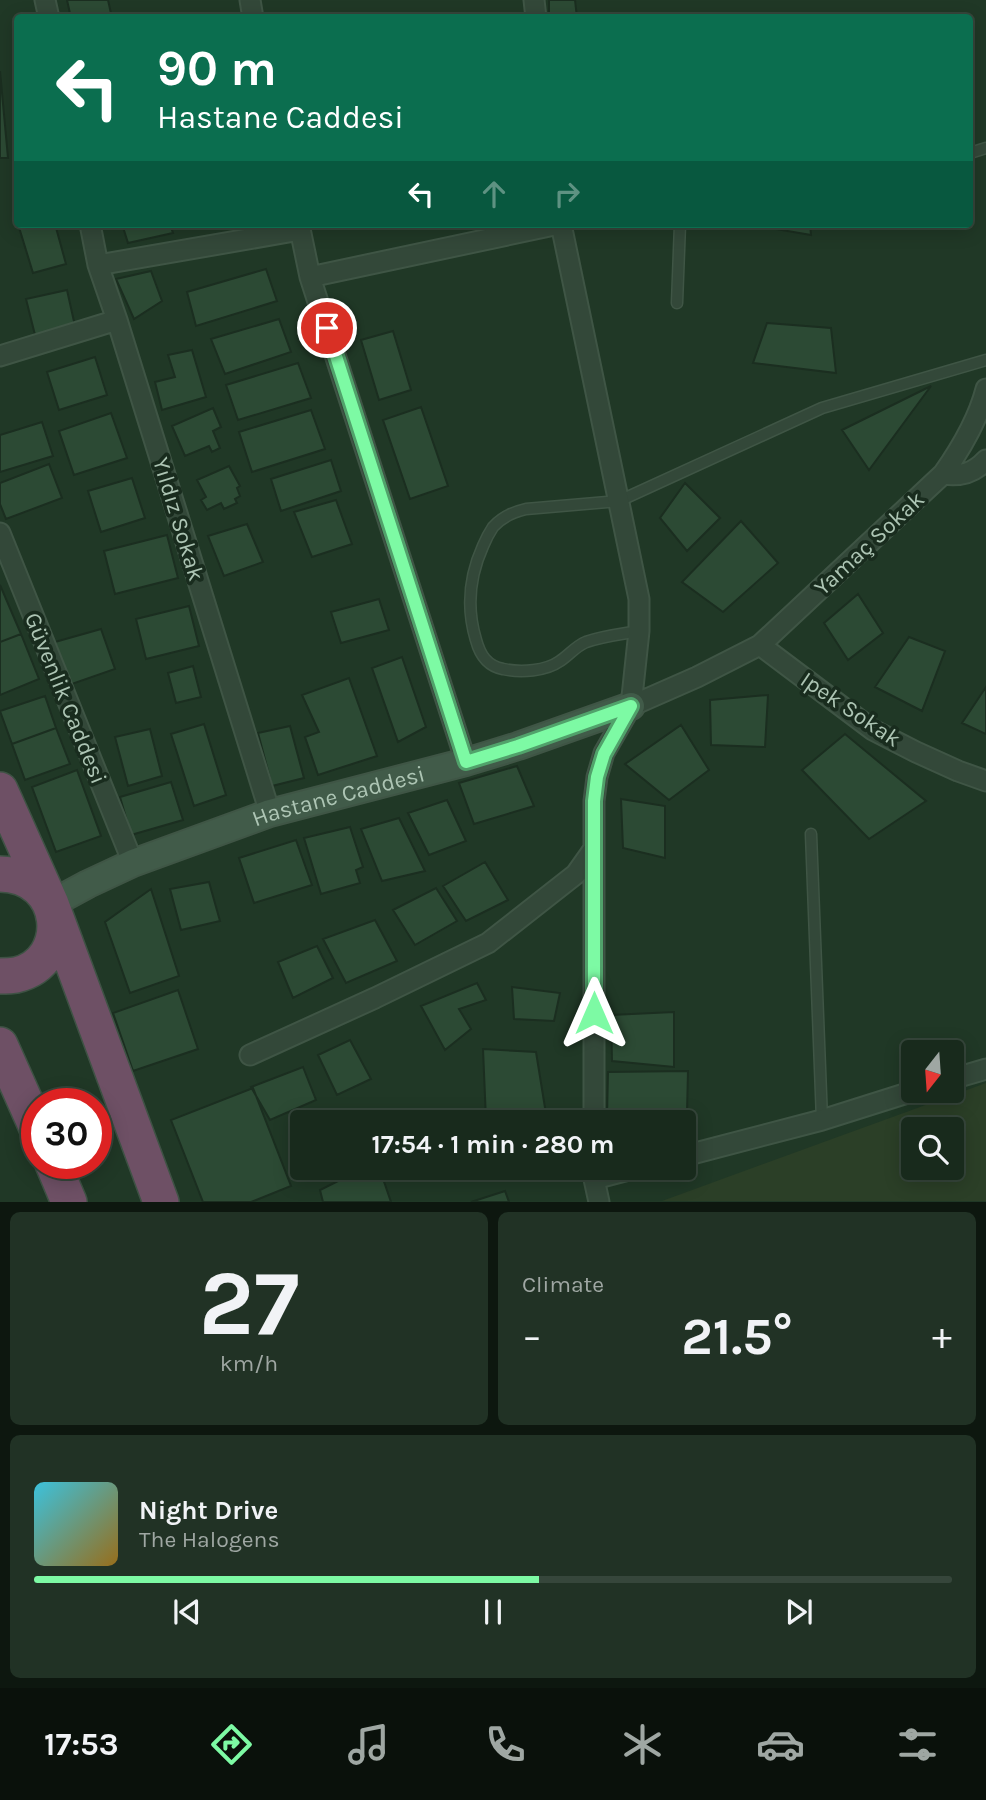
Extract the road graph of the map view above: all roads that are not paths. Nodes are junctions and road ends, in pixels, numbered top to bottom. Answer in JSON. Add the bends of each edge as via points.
{"nodes":[{"id":1,"x":91,"y":228,"type":"edge"},
{"id":2,"x":295,"y":228,"type":"edge"},
{"id":3,"x":300,"y":228,"type":"edge"},
{"id":4,"x":541,"y":228,"type":"edge"},
{"id":5,"x":561,"y":228,"type":"edge"},
{"id":6,"x":680,"y":228,"type":"edge"},
{"id":7,"x":99,"y":265,"type":"junction"},
{"id":8,"x":310,"y":277,"type":"junction"},
{"id":9,"x":677,"y":303,"type":"dead end"},
{"id":10,"x":117,"y":320,"type":"junction"},
{"id":11,"x":0,"y":356,"type":"edge"},
{"id":12,"x":986,"y":360,"type":"edge"},
{"id":13,"x":986,"y":389,"type":"edge"},
{"id":14,"x":986,"y":460,"type":"edge"},
{"id":15,"x":943,"y":474,"type":"junction"},
{"id":16,"x":619,"y":501,"type":"junction"},
{"id":17,"x":0,"y":533,"type":"edge"},
{"id":18,"x":639,"y":631,"type":"junction"},
{"id":19,"x":760,"y":645,"type":"junction"},
{"id":20,"x":631,"y":706,"type":"junction"},
{"id":21,"x":466,"y":762,"type":"junction"},
{"id":22,"x":986,"y":782,"type":"edge"},
{"id":23,"x":0,"y":790,"type":"edge"},
{"id":24,"x":270,"y":813,"type":"junction"},
{"id":25,"x":811,"y":834,"type":"dead end"},
{"id":26,"x":593,"y":850,"type":"junction"},
{"id":27,"x":133,"y":863,"type":"junction"},
{"id":28,"x":0,"y":874,"type":"edge"},
{"id":29,"x":51,"y":904,"type":"junction"},
{"id":30,"x":0,"y":976,"type":"edge"},
{"id":31,"x":0,"y":1045,"type":"edge"},
{"id":32,"x":250,"y":1055,"type":"dead end"},
{"id":33,"x":986,"y":1069,"type":"edge"},
{"id":34,"x":964,"y":1075,"type":"edge"},
{"id":35,"x":21,"y":1092,"type":"edge"},
{"id":36,"x":901,"y":1095,"type":"edge"},
{"id":37,"x":594,"y":1110,"type":"edge"},
{"id":38,"x":822,"y":1120,"type":"junction"},
{"id":39,"x":696,"y":1153,"type":"edge"},
{"id":40,"x":59,"y":1179,"type":"edge"},
{"id":41,"x":595,"y":1180,"type":"edge"},
{"id":42,"x":69,"y":1202,"type":"edge"},
{"id":43,"x":161,"y":1202,"type":"edge"},
{"id":44,"x":599,"y":1202,"type":"edge"}],
"edges":[{"from":1,"to":7,"type":"street","name":"Yıldız Sokak"},
{"from":2,"to":7,"type":"street"},
{"from":3,"to":8,"type":"street"},
{"from":4,"to":8,"type":"street"},
{"from":5,"to":16,"type":"street"},
{"from":6,"to":9,"type":"lane"},
{"from":7,"to":10,"type":"street","name":"Yıldız Sokak"},
{"from":8,"to":21,"type":"street"},
{"from":10,"to":11,"type":"street"},
{"from":10,"to":24,"type":"street","name":"Yıldız Sokak"},
{"from":12,"to":16,"type":"lane","via":[[822,408]]},
{"from":13,"to":15,"type":"street","via":[[970,431]]},
{"from":14,"to":15,"type":"street","name":"Yamaç Sokak","via":[[968,473]]},
{"from":15,"to":19,"type":"street","name":"Yamaç Sokak"},
{"from":16,"to":18,"type":"street","via":[[639,599]]},
{"from":16,"to":18,"type":"lane","via":[[526,509],[503,518],[489,534],[473,573],[472,626],[486,661],[505,670],[538,670],[586,642]]},
{"from":17,"to":27,"type":"street","name":"Güvenlik Caddesi"},
{"from":18,"to":20,"type":"street"},
{"from":19,"to":20,"type":"street","name":"Hastane Caddesi"},
{"from":19,"to":22,"type":"street","name":"Ipek Sokak","via":[[873,730]]},
{"from":20,"to":21,"type":"street","name":"Hastane Caddesi"},
{"from":20,"to":26,"type":"street","via":[[604,754],[597,777]]},
{"from":21,"to":24,"type":"street","name":"Hastane Caddesi"},
{"from":23,"to":29,"type":"highway"},
{"from":24,"to":27,"type":"street","name":"Hastane Caddesi"},
{"from":25,"to":38,"type":"lane"},
{"from":26,"to":32,"type":"street","via":[[576,874],[488,943]]},
{"from":26,"to":37,"type":"street"},
{"from":27,"to":29,"type":"street","name":"Hastane Caddesi"},
{"from":28,"to":29,"type":"highway","via":[[29,880]]},
{"from":29,"to":30,"type":"highway","via":[[55,921],[46,955],[17,975]]},
{"from":29,"to":43,"type":"highway"},
{"from":31,"to":35,"type":"highway"},
{"from":33,"to":34,"type":"street"},
{"from":36,"to":38,"type":"street"},
{"from":38,"to":39,"type":"street"},
{"from":40,"to":42,"type":"highway"},
{"from":41,"to":44,"type":"street"}]}
